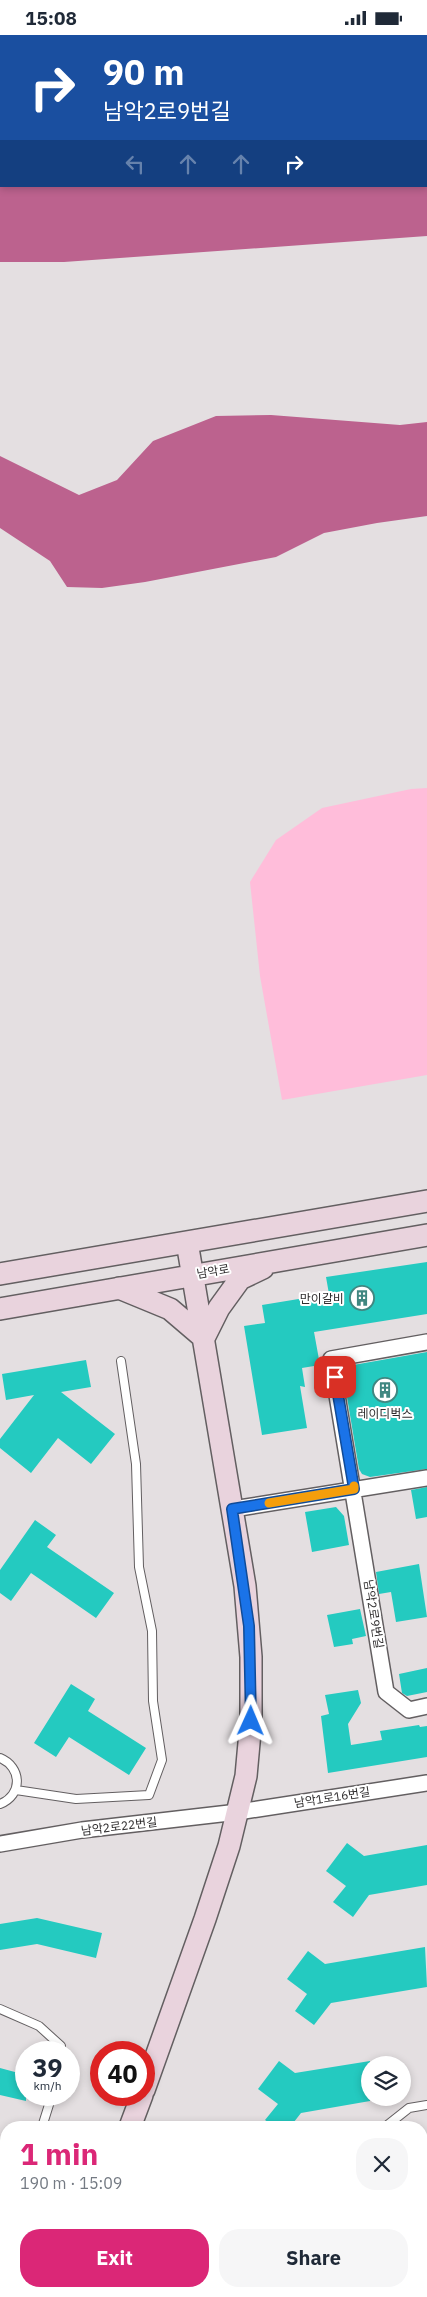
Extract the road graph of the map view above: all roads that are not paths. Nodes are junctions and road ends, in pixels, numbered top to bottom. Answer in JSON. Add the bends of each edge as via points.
{"nodes":[{"id":1,"x":427,"y":1201,"type":"edge"},
{"id":2,"x":427,"y":1235,"type":"edge"},
{"id":3,"x":187,"y":1242,"type":"junction"},
{"id":4,"x":281,"y":1259,"type":"junction"},
{"id":5,"x":0,"y":1274,"type":"edge"},
{"id":6,"x":193,"y":1274,"type":"junction"},
{"id":7,"x":119,"y":1288,"type":"junction"},
{"id":8,"x":0,"y":1309,"type":"edge"},
{"id":9,"x":204,"y":1338,"type":"junction"},
{"id":10,"x":427,"y":1342,"type":"edge"},
{"id":11,"x":121,"y":1361,"type":"dead end"},
{"id":12,"x":427,"y":1478,"type":"edge"},
{"id":13,"x":354,"y":1489,"type":"junction"},
{"id":14,"x":232,"y":1509,"type":"junction"},
{"id":15,"x":427,"y":1706,"type":"edge"},
{"id":16,"x":0,"y":1758,"type":"edge"},
{"id":17,"x":427,"y":1783,"type":"edge"},
{"id":18,"x":16,"y":1790,"type":"junction"},
{"id":19,"x":0,"y":1804,"type":"edge"},
{"id":20,"x":238,"y":1812,"type":"junction"},
{"id":21,"x":0,"y":1844,"type":"edge"},
{"id":22,"x":0,"y":2009,"type":"edge"},
{"id":23,"x":56,"y":2041,"type":"edge"},
{"id":24,"x":155,"y":2059,"type":"edge"},
{"id":25,"x":427,"y":2105,"type":"edge"},
{"id":26,"x":49,"y":2106,"type":"edge"},
{"id":27,"x":138,"y":2106,"type":"edge"},
{"id":28,"x":44,"y":2121,"type":"edge"},
{"id":29,"x":132,"y":2121,"type":"edge"},
{"id":30,"x":392,"y":2121,"type":"edge"}],
"edges":[{"from":1,"to":3,"type":"street"},
{"from":2,"to":4,"type":"street","name":"남악로"},
{"from":3,"to":5,"type":"street"},
{"from":3,"to":6,"type":"street"},
{"from":4,"to":6,"type":"street","name":"남악로"},
{"from":4,"to":9,"type":"street","via":[[240,1279],[219,1308]]},
{"from":6,"to":7,"type":"street","name":"남악로"},
{"from":6,"to":9,"type":"street"},
{"from":7,"to":8,"type":"street","name":"남악로"},
{"from":7,"to":9,"type":"street","via":[[170,1309]]},
{"from":9,"to":14,"type":"street"},
{"from":10,"to":13,"type":"street","name":"남악2로9번길","via":[[331,1359]]},
{"from":11,"to":18,"type":"lane","via":[[136,1464],[139,1567],[152,1631],[153,1701],[162,1761],[149,1795],[76,1799]]},
{"from":12,"to":13,"type":"street"},
{"from":13,"to":14,"type":"street"},
{"from":13,"to":15,"type":"street","name":"남악2로9번길","via":[[386,1692],[409,1709]]},
{"from":14,"to":20,"type":"street","via":[[246,1594],[252,1691],[249,1750]]},
{"from":16,"to":18,"type":"lane","via":[[12,1766],[16,1774]]},
{"from":17,"to":20,"type":"street","name":"남악1로16번길"},
{"from":18,"to":19,"type":"lane"},
{"from":20,"to":21,"type":"street","name":"남악2로22번길","via":[[82,1830]]},
{"from":20,"to":24,"type":"street","via":[[205,1919]]},
{"from":22,"to":23,"type":"lane","via":[[39,2026]]},
{"from":25,"to":30,"type":"lane","via":[[408,2108]]},
{"from":26,"to":28,"type":"lane"},
{"from":27,"to":29,"type":"street"}]}
